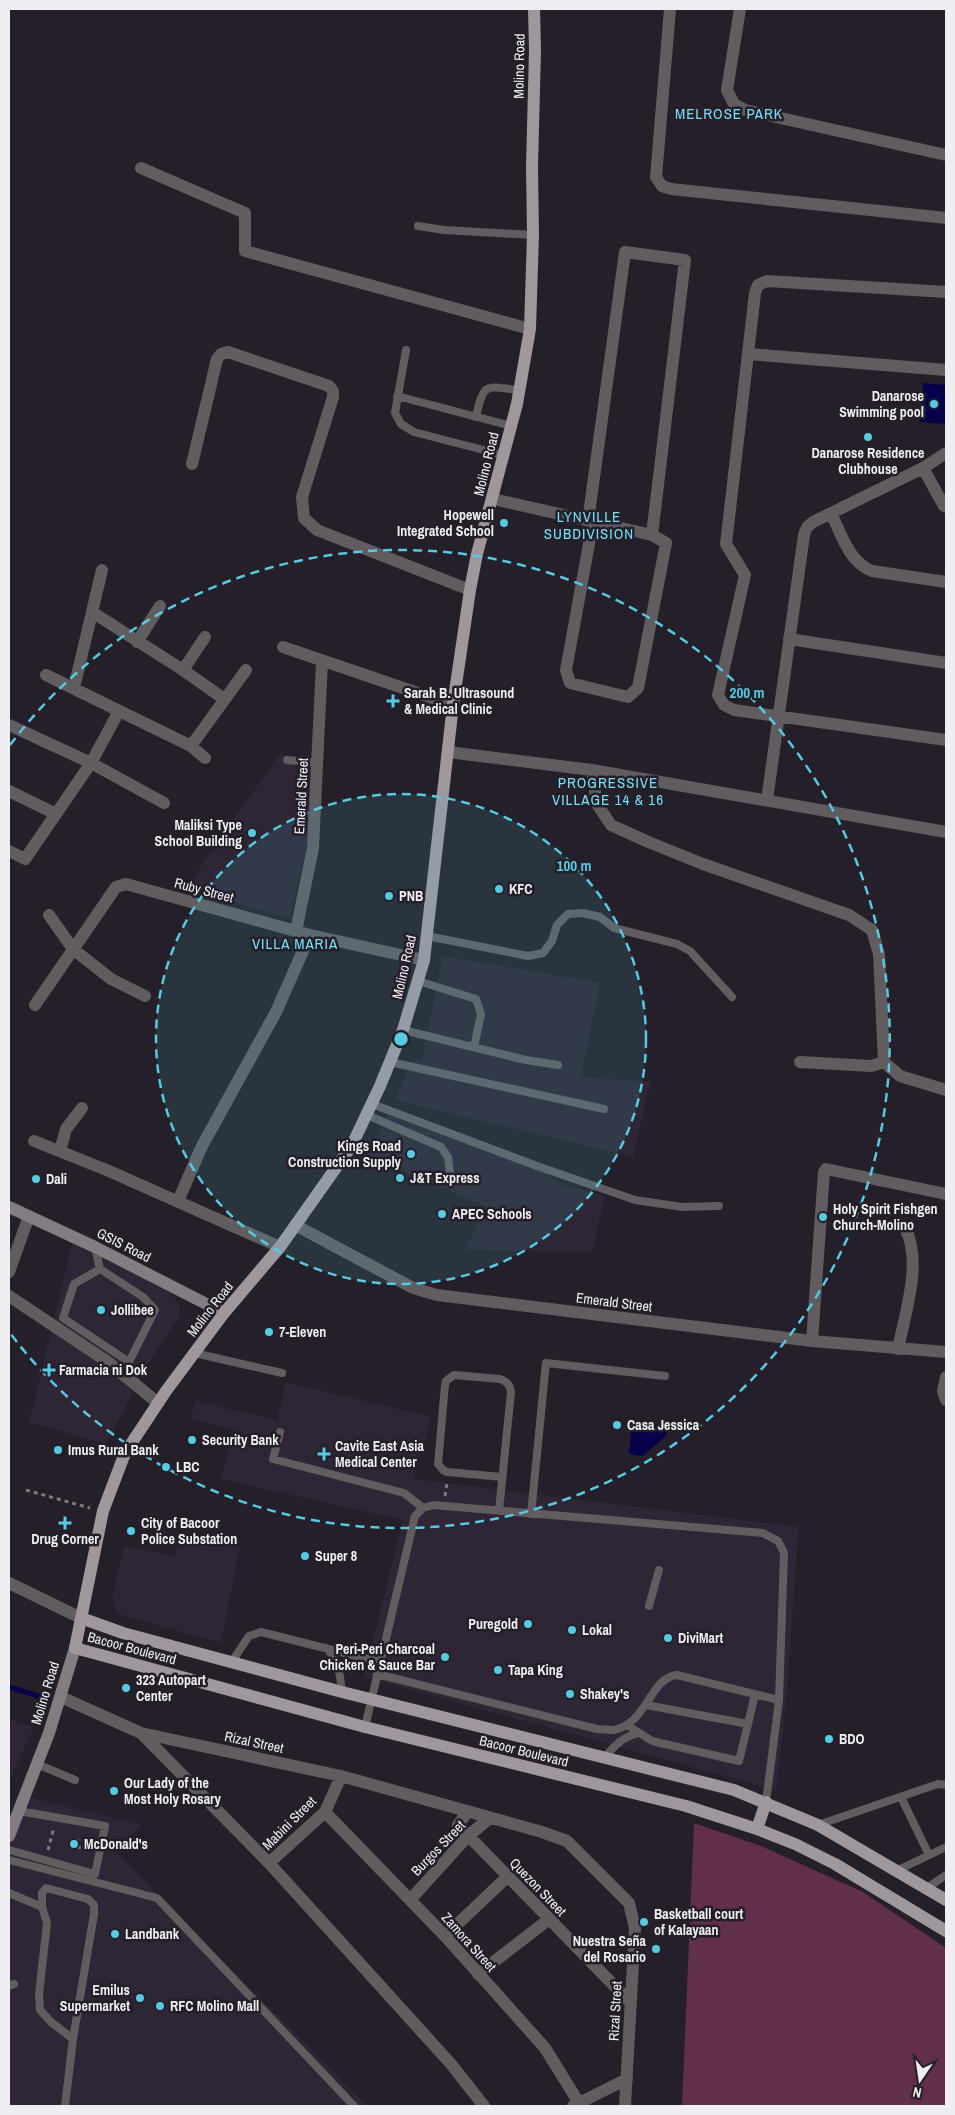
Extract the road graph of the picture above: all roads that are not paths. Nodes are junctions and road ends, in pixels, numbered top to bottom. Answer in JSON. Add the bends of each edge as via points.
{"nodes":[{"id":1,"x":534,"y":9,"type":"edge"},
{"id":2,"x":670,"y":9,"type":"edge"},
{"id":3,"x":740,"y":9,"type":"edge"},
{"id":4,"x":946,"y":156,"type":"edge"},
{"id":5,"x":141,"y":168,"type":"dead end"},
{"id":6,"x":946,"y":218,"type":"edge"},
{"id":7,"x":418,"y":226,"type":"dead end"},
{"id":8,"x":533,"y":235,"type":"junction"},
{"id":9,"x":946,"y":292,"type":"edge"},
{"id":10,"x":530,"y":329,"type":"junction"},
{"id":11,"x":406,"y":350,"type":"dead end"},
{"id":12,"x":748,"y":354,"type":"junction"},
{"id":13,"x":946,"y":370,"type":"edge"},
{"id":14,"x":520,"y":390,"type":"junction"},
{"id":15,"x":397,"y":396,"type":"junction"},
{"id":16,"x":476,"y":417,"type":"junction"},
{"id":17,"x":511,"y":426,"type":"junction"},
{"id":18,"x":946,"y":453,"type":"edge"},
{"id":19,"x":503,"y":455,"type":"junction"},
{"id":20,"x":192,"y":464,"type":"dead end"},
{"id":21,"x":922,"y":468,"type":"junction"},
{"id":22,"x":493,"y":499,"type":"junction"},
{"id":23,"x":946,"y":506,"type":"edge"},
{"id":24,"x":831,"y":513,"type":"junction"},
{"id":25,"x":591,"y":521,"type":"junction"},
{"id":26,"x":652,"y":535,"type":"junction"},
{"id":27,"x":102,"y":570,"type":"dead end"},
{"id":28,"x":946,"y":582,"type":"edge"},
{"id":29,"x":470,"y":590,"type":"junction"},
{"id":30,"x":160,"y":606,"type":"dead end"},
{"id":31,"x":92,"y":612,"type":"junction"},
{"id":32,"x":205,"y":637,"type":"dead end"},
{"id":33,"x":789,"y":639,"type":"junction"},
{"id":34,"x":136,"y":642,"type":"junction"},
{"id":35,"x":283,"y":647,"type":"dead end"},
{"id":36,"x":322,"y":662,"type":"junction"},
{"id":37,"x":946,"y":663,"type":"edge"},
{"id":38,"x":183,"y":670,"type":"junction"},
{"id":39,"x":246,"y":670,"type":"dead end"},
{"id":40,"x":46,"y":675,"type":"dead end"},
{"id":41,"x":74,"y":688,"type":"junction"},
{"id":42,"x":224,"y":699,"type":"junction"},
{"id":43,"x":453,"y":705,"type":"junction"},
{"id":44,"x":119,"y":711,"type":"junction"},
{"id":45,"x":778,"y":716,"type":"junction"},
{"id":46,"x":9,"y":725,"type":"edge"},
{"id":47,"x":946,"y":740,"type":"edge"},
{"id":48,"x":191,"y":746,"type":"junction"},
{"id":49,"x":448,"y":752,"type":"junction"},
{"id":50,"x":205,"y":758,"type":"dead end"},
{"id":51,"x":287,"y":760,"type":"dead end"},
{"id":52,"x":91,"y":763,"type":"junction"},
{"id":53,"x":318,"y":763,"type":"junction"},
{"id":54,"x":592,"y":770,"type":"junction"},
{"id":55,"x":9,"y":791,"type":"edge"},
{"id":56,"x":767,"y":800,"type":"junction"},
{"id":57,"x":164,"y":803,"type":"dead end"},
{"id":58,"x":56,"y":814,"type":"junction"},
{"id":59,"x":946,"y":832,"type":"edge"},
{"id":60,"x":9,"y":851,"type":"edge"},
{"id":61,"x":49,"y":915,"type":"dead end"},
{"id":62,"x":296,"y":931,"type":"junction"},
{"id":63,"x":310,"y":935,"type":"junction"},
{"id":64,"x":427,"y":936,"type":"junction"},
{"id":65,"x":73,"y":949,"type":"junction"},
{"id":66,"x":424,"y":960,"type":"junction"},
{"id":67,"x":418,"y":981,"type":"junction"},
{"id":68,"x":145,"y":996,"type":"dead end"},
{"id":69,"x":732,"y":997,"type":"dead end"},
{"id":70,"x":35,"y":1005,"type":"dead end"},
{"id":71,"x":403,"y":1030,"type":"junction"},
{"id":72,"x":474,"y":1047,"type":"junction"},
{"id":73,"x":390,"y":1062,"type":"junction"},
{"id":74,"x":800,"y":1062,"type":"dead end"},
{"id":75,"x":884,"y":1062,"type":"junction"},
{"id":76,"x":558,"y":1065,"type":"dead end"},
{"id":77,"x":946,"y":1090,"type":"edge"},
{"id":78,"x":82,"y":1108,"type":"dead end"},
{"id":79,"x":604,"y":1108,"type":"dead end"},
{"id":80,"x":370,"y":1110,"type":"junction"},
{"id":81,"x":34,"y":1141,"type":"dead end"},
{"id":82,"x":60,"y":1151,"type":"junction"},
{"id":83,"x":451,"y":1182,"type":"dead end"},
{"id":84,"x":946,"y":1194,"type":"edge"},
{"id":85,"x":178,"y":1201,"type":"junction"},
{"id":86,"x":719,"y":1206,"type":"dead end"},
{"id":87,"x":9,"y":1207,"type":"edge"},
{"id":88,"x":29,"y":1216,"type":"junction"},
{"id":89,"x":295,"y":1225,"type":"junction"},
{"id":90,"x":904,"y":1228,"type":"dead end"},
{"id":91,"x":95,"y":1247,"type":"junction"},
{"id":92,"x":280,"y":1247,"type":"junction"},
{"id":93,"x":100,"y":1269,"type":"junction"},
{"id":94,"x":9,"y":1272,"type":"edge"},
{"id":95,"x":9,"y":1296,"type":"edge"},
{"id":96,"x":224,"y":1313,"type":"junction"},
{"id":97,"x":812,"y":1341,"type":"junction"},
{"id":98,"x":898,"y":1349,"type":"junction"},
{"id":99,"x":946,"y":1352,"type":"edge"},
{"id":100,"x":194,"y":1353,"type":"junction"},
{"id":101,"x":282,"y":1373,"type":"dead end"},
{"id":102,"x":665,"y":1376,"type":"dead end"},
{"id":103,"x":946,"y":1377,"type":"edge"},
{"id":104,"x":946,"y":1400,"type":"edge"},
{"id":105,"x":158,"y":1402,"type":"junction"},
{"id":106,"x":280,"y":1432,"type":"dead end"},
{"id":107,"x":502,"y":1477,"type":"junction"},
{"id":108,"x":423,"y":1508,"type":"junction"},
{"id":109,"x":499,"y":1511,"type":"junction"},
{"id":110,"x":531,"y":1514,"type":"junction"},
{"id":111,"x":659,"y":1570,"type":"dead end"},
{"id":112,"x":9,"y":1583,"type":"edge"},
{"id":113,"x":649,"y":1606,"type":"dead end"},
{"id":114,"x":81,"y":1618,"type":"junction"},
{"id":115,"x":75,"y":1648,"type":"junction"},
{"id":116,"x":326,"y":1648,"type":"junction"},
{"id":117,"x":380,"y":1662,"type":"junction"},
{"id":118,"x":231,"y":1663,"type":"junction"},
{"id":119,"x":377,"y":1674,"type":"junction"},
{"id":120,"x":342,"y":1692,"type":"junction"},
{"id":121,"x":755,"y":1694,"type":"junction"},
{"id":122,"x":61,"y":1697,"type":"junction"},
{"id":123,"x":371,"y":1700,"type":"junction"},
{"id":124,"x":779,"y":1700,"type":"junction"},
{"id":125,"x":646,"y":1705,"type":"junction"},
{"id":126,"x":627,"y":1724,"type":"junction"},
{"id":127,"x":748,"y":1724,"type":"junction"},
{"id":128,"x":364,"y":1727,"type":"junction"},
{"id":129,"x":638,"y":1732,"type":"junction"},
{"id":130,"x":141,"y":1733,"type":"junction"},
{"id":131,"x":605,"y":1757,"type":"junction"},
{"id":132,"x":37,"y":1764,"type":"junction"},
{"id":133,"x":341,"y":1776,"type":"junction"},
{"id":134,"x":75,"y":1780,"type":"dead end"},
{"id":135,"x":946,"y":1785,"type":"edge"},
{"id":136,"x":901,"y":1797,"type":"junction"},
{"id":137,"x":766,"y":1802,"type":"junction"},
{"id":138,"x":19,"y":1811,"type":"junction"},
{"id":139,"x":325,"y":1812,"type":"junction"},
{"id":140,"x":468,"y":1812,"type":"junction"},
{"id":141,"x":490,"y":1818,"type":"junction"},
{"id":142,"x":818,"y":1824,"type":"junction"},
{"id":143,"x":758,"y":1829,"type":"junction"},
{"id":144,"x":9,"y":1836,"type":"edge"},
{"id":145,"x":468,"y":1836,"type":"junction"},
{"id":146,"x":946,"y":1847,"type":"edge"},
{"id":147,"x":9,"y":1850,"type":"edge"},
{"id":148,"x":929,"y":1855,"type":"junction"},
{"id":149,"x":9,"y":1860,"type":"edge"},
{"id":150,"x":269,"y":1863,"type":"junction"},
{"id":151,"x":898,"y":1870,"type":"junction"},
{"id":152,"x":946,"y":1875,"type":"edge"},
{"id":153,"x":508,"y":1876,"type":"junction"},
{"id":154,"x":927,"y":1888,"type":"junction"},
{"id":155,"x":9,"y":1894,"type":"edge"},
{"id":156,"x":410,"y":1900,"type":"junction"},
{"id":157,"x":946,"y":1900,"type":"edge"},
{"id":158,"x":42,"y":1907,"type":"junction"},
{"id":159,"x":548,"y":1920,"type":"junction"},
{"id":160,"x":946,"y":1931,"type":"edge"},
{"id":161,"x":444,"y":1936,"type":"junction"},
{"id":162,"x":478,"y":1974,"type":"junction"},
{"id":163,"x":630,"y":2002,"type":"junction"},
{"id":164,"x":73,"y":2039,"type":"junction"},
{"id":165,"x":627,"y":2079,"type":"junction"},
{"id":166,"x":576,"y":2105,"type":"edge"},
{"id":167,"x":65,"y":2106,"type":"edge"},
{"id":168,"x":354,"y":2106,"type":"edge"},
{"id":169,"x":484,"y":2106,"type":"edge"},
{"id":170,"x":625,"y":2106,"type":"edge"}],
"edges":[{"from":1,"to":8,"type":"main road","name":"Molino Road"},
{"from":2,"to":6,"type":"street","via":[[656,177],[662,186],[671,190]]},
{"from":3,"to":4,"type":"street","via":[[727,90],[734,104],[745,110]]},
{"from":5,"to":10,"type":"street","via":[[245,213],[245,252]]},
{"from":7,"to":8,"type":"lane"},
{"from":8,"to":10,"type":"main road","name":"Molino Road"},
{"from":9,"to":12,"type":"street","via":[[767,281],[756,289]]},
{"from":10,"to":14,"type":"main road","name":"Molino Road"},
{"from":11,"to":15,"type":"lane"},
{"from":12,"to":13,"type":"street"},
{"from":12,"to":45,"type":"street","via":[[726,544],[745,575],[718,695],[728,709]]},
{"from":14,"to":16,"type":"lane","via":[[485,389]]},
{"from":14,"to":17,"type":"main road","name":"Molino Road"},
{"from":15,"to":16,"type":"lane"},
{"from":15,"to":19,"type":"lane","via":[[395,413],[401,424],[414,432]]},
{"from":16,"to":17,"type":"lane"},
{"from":17,"to":19,"type":"main road","name":"Molino Road"},
{"from":18,"to":21,"type":"street"},
{"from":19,"to":22,"type":"main road","name":"Molino Road"},
{"from":20,"to":29,"type":"street","via":[[217,359],[221,354],[228,352],[329,386],[334,397],[302,496],[304,518],[317,530]]},
{"from":21,"to":23,"type":"street"},
{"from":21,"to":24,"type":"street"},
{"from":22,"to":25,"type":"street"},
{"from":22,"to":29,"type":"main road","name":"Molino Road"},
{"from":24,"to":28,"type":"street","via":[[852,556],[864,568]]},
{"from":24,"to":33,"type":"street","via":[[813,522],[806,530]]},
{"from":25,"to":26,"type":"street"},
{"from":25,"to":26,"type":"street","via":[[566,670],[570,683],[628,697],[638,688],[666,542]]},
{"from":25,"to":26,"type":"street","via":[[625,252],[685,260]]},
{"from":27,"to":31,"type":"street"},
{"from":29,"to":43,"type":"main road","name":"Molino Road"},
{"from":30,"to":34,"type":"street"},
{"from":31,"to":34,"type":"street"},
{"from":31,"to":41,"type":"street"},
{"from":32,"to":38,"type":"street"},
{"from":33,"to":37,"type":"street"},
{"from":33,"to":45,"type":"street"},
{"from":34,"to":38,"type":"street"},
{"from":35,"to":36,"type":"street"},
{"from":36,"to":43,"type":"street"},
{"from":36,"to":53,"type":"street","name":"Emerald Street"},
{"from":38,"to":42,"type":"street"},
{"from":39,"to":42,"type":"street"},
{"from":40,"to":41,"type":"street"},
{"from":41,"to":44,"type":"street"},
{"from":42,"to":48,"type":"street"},
{"from":43,"to":49,"type":"main road","name":"Molino Road"},
{"from":44,"to":48,"type":"street"},
{"from":44,"to":52,"type":"street"},
{"from":45,"to":47,"type":"street"},
{"from":45,"to":56,"type":"street"},
{"from":46,"to":52,"type":"street"},
{"from":48,"to":50,"type":"street"},
{"from":49,"to":54,"type":"street"},
{"from":49,"to":64,"type":"main road","name":"Molino Road"},
{"from":51,"to":53,"type":"lane"},
{"from":52,"to":57,"type":"street"},
{"from":52,"to":58,"type":"street"},
{"from":53,"to":62,"type":"street","name":"Emerald Street","via":[[313,848]]},
{"from":54,"to":56,"type":"street"},
{"from":54,"to":75,"type":"street","via":[[597,804],[611,825],[703,864],[849,915],[872,930],[879,954]]},
{"from":55,"to":58,"type":"street"},
{"from":56,"to":59,"type":"street"},
{"from":58,"to":60,"type":"street","via":[[25,859]]},
{"from":61,"to":65,"type":"street"},
{"from":62,"to":63,"type":"street","name":"Ruby Street"},
{"from":62,"to":65,"type":"street","name":"Ruby Street","via":[[126,884],[116,887]]},
{"from":63,"to":66,"type":"street","name":"Ruby Street"},
{"from":63,"to":85,"type":"street","via":[[276,1012],[202,1146]]},
{"from":64,"to":66,"type":"main road","name":"Molino Road"},
{"from":64,"to":69,"type":"lane","via":[[528,956],[543,953],[552,941],[557,925],[568,914],[583,913],[600,917],[614,928],[677,944],[690,951]]},
{"from":65,"to":68,"type":"street","via":[[111,979]]},
{"from":65,"to":70,"type":"street","name":"Ruby Street"},
{"from":66,"to":67,"type":"main road","name":"Molino Road"},
{"from":67,"to":71,"type":"main road","name":"Molino Road"},
{"from":67,"to":72,"type":"lane","via":[[476,1000],[482,1014]]},
{"from":71,"to":72,"type":"lane"},
{"from":71,"to":73,"type":"main road","name":"Molino Road"},
{"from":72,"to":76,"type":"lane"},
{"from":73,"to":79,"type":"lane"},
{"from":73,"to":80,"type":"main road","name":"Molino Road"},
{"from":74,"to":75,"type":"street","via":[[871,1066]]},
{"from":75,"to":77,"type":"street","via":[[900,1076]]},
{"from":78,"to":82,"type":"street","via":[[66,1128]]},
{"from":80,"to":83,"type":"lane","via":[[441,1147],[448,1157]]},
{"from":80,"to":86,"type":"lane","via":[[635,1200],[682,1207]]},
{"from":80,"to":89,"type":"main road","name":"Molino Road","via":[[352,1145]]},
{"from":81,"to":82,"type":"street"},
{"from":82,"to":85,"type":"street"},
{"from":84,"to":97,"type":"street","via":[[826,1169]]},
{"from":85,"to":92,"type":"street"},
{"from":87,"to":88,"type":"main road","name":"GSIS Road"},
{"from":88,"to":91,"type":"main road","name":"GSIS Road"},
{"from":88,"to":94,"type":"street"},
{"from":89,"to":92,"type":"main road","name":"Molino Road"},
{"from":89,"to":97,"type":"street","name":"Emerald Street","via":[[413,1288],[436,1295]]},
{"from":90,"to":98,"type":"street","via":[[912,1244],[913,1265]]},
{"from":91,"to":93,"type":"lane"},
{"from":91,"to":96,"type":"main road","name":"GSIS Road"},
{"from":92,"to":96,"type":"main road","name":"Molino Road"},
{"from":93,"to":93,"type":"lane","via":[[74,1284],[63,1318],[129,1362],[155,1310],[143,1297]]},
{"from":95,"to":105,"type":"street","via":[[108,1362]]},
{"from":96,"to":100,"type":"main road","name":"Molino Road"},
{"from":97,"to":98,"type":"street","name":"Emerald Street"},
{"from":98,"to":99,"type":"street","name":"Emerald Street"},
{"from":100,"to":101,"type":"lane"},
{"from":100,"to":105,"type":"main road","name":"Molino Road"},
{"from":102,"to":110,"type":"lane","via":[[546,1363]]},
{"from":103,"to":104,"type":"street","via":[[943,1391]]},
{"from":105,"to":114,"type":"main road","name":"Molino Road","via":[[125,1453],[103,1511]]},
{"from":106,"to":108,"type":"lane","via":[[273,1459],[404,1493]]},
{"from":107,"to":107,"type":"lane","via":[[511,1388],[505,1380],[454,1375],[446,1381],[438,1464],[448,1472]]},
{"from":107,"to":109,"type":"lane"},
{"from":108,"to":109,"type":"lane","via":[[432,1505]]},
{"from":108,"to":117,"type":"lane","via":[[415,1516]]},
{"from":109,"to":110,"type":"lane"},
{"from":110,"to":124,"type":"lane","via":[[763,1533],[778,1541],[784,1553]]},
{"from":111,"to":113,"type":"lane"},
{"from":112,"to":114,"type":"street"},
{"from":114,"to":115,"type":"main road","name":"Molino Road"},
{"from":114,"to":118,"type":"main road","name":"Bacoor Boulevard"},
{"from":115,"to":122,"type":"main road","name":"Molino Road"},
{"from":115,"to":128,"type":"main road","name":"Bacoor Boulevard"},
{"from":116,"to":117,"type":"lane"},
{"from":116,"to":118,"type":"lane","via":[[261,1632],[249,1636]]},
{"from":116,"to":120,"type":"lane","via":[[335,1657],[340,1670]]},
{"from":117,"to":119,"type":"lane"},
{"from":118,"to":120,"type":"main road","name":"Bacoor Boulevard"},
{"from":119,"to":123,"type":"lane"},
{"from":119,"to":126,"type":"lane","via":[[596,1729],[613,1730]]},
{"from":120,"to":123,"type":"main road","name":"Bacoor Boulevard"},
{"from":121,"to":124,"type":"lane"},
{"from":121,"to":125,"type":"lane","via":[[677,1675],[667,1676]]},
{"from":121,"to":127,"type":"lane"},
{"from":122,"to":130,"type":"street"},
{"from":122,"to":132,"type":"main road","name":"Molino Road"},
{"from":123,"to":128,"type":"lane"},
{"from":123,"to":131,"type":"main road","name":"Bacoor Boulevard"},
{"from":124,"to":137,"type":"lane"},
{"from":125,"to":126,"type":"lane"},
{"from":125,"to":127,"type":"lane"},
{"from":126,"to":129,"type":"lane"},
{"from":127,"to":129,"type":"lane","via":[[739,1761],[652,1741]]},
{"from":128,"to":143,"type":"main road","name":"Bacoor Boulevard","via":[[686,1806]]},
{"from":129,"to":131,"type":"lane","via":[[617,1742]]},
{"from":130,"to":133,"type":"street","name":"Rizal Street"},
{"from":130,"to":150,"type":"street"},
{"from":131,"to":137,"type":"main road","name":"Bacoor Boulevard"},
{"from":132,"to":134,"type":"lane"},
{"from":132,"to":138,"type":"main road","name":"Molino Road"},
{"from":133,"to":139,"type":"street","name":"Mabini Street"},
{"from":133,"to":140,"type":"street","name":"Rizal Street"},
{"from":135,"to":136,"type":"lane","via":[[938,1784]]},
{"from":136,"to":142,"type":"lane"},
{"from":136,"to":148,"type":"lane"},
{"from":137,"to":142,"type":"main road","name":"Bacoor Boulevard"},
{"from":137,"to":143,"type":"main road"},
{"from":138,"to":144,"type":"main road","name":"Molino Road"},
{"from":138,"to":147,"type":"lane","via":[[105,1826],[94,1874]]},
{"from":139,"to":150,"type":"street","name":"Mabini Street"},
{"from":139,"to":156,"type":"street","name":"Zamora Street"},
{"from":140,"to":141,"type":"street","name":"Rizal Street"},
{"from":140,"to":145,"type":"street","via":[[458,1825]]},
{"from":141,"to":145,"type":"street","name":"Burgos Street"},
{"from":141,"to":163,"type":"street","name":"Rizal Street","via":[[567,1841],[629,1903],[635,1928]]},
{"from":142,"to":151,"type":"main road","name":"Bacoor Boulevard"},
{"from":143,"to":160,"type":"main road","name":"Bacoor Boulevard","via":[[835,1864]]},
{"from":145,"to":153,"type":"street","name":"Quezon Street"},
{"from":145,"to":156,"type":"street","name":"Burgos Street"},
{"from":146,"to":148,"type":"lane"},
{"from":148,"to":151,"type":"lane"},
{"from":149,"to":168,"type":"lane","via":[[157,1898]]},
{"from":150,"to":169,"type":"street","via":[[451,2064]]},
{"from":151,"to":154,"type":"main road","name":"Bacoor Boulevard"},
{"from":152,"to":154,"type":"lane"},
{"from":153,"to":159,"type":"street","name":"Quezon Street"},
{"from":153,"to":161,"type":"street"},
{"from":154,"to":157,"type":"main road","name":"Bacoor Boulevard"},
{"from":155,"to":158,"type":"lane"},
{"from":156,"to":161,"type":"street","name":"Zamora Street"},
{"from":158,"to":164,"type":"lane","via":[[47,1923],[40,2010]]},
{"from":158,"to":164,"type":"lane","via":[[42,1893],[46,1888],[88,1898],[94,1905]]},
{"from":159,"to":162,"type":"street"},
{"from":159,"to":163,"type":"street","name":"Quezon Street"},
{"from":161,"to":162,"type":"street","name":"Zamora Street"},
{"from":162,"to":166,"type":"street","name":"Zamora Street","via":[[545,2048]]},
{"from":163,"to":165,"type":"street","name":"Rizal Street"},
{"from":164,"to":167,"type":"lane"},
{"from":165,"to":166,"type":"street"},
{"from":165,"to":170,"type":"street","name":"Rizal Street"}]}
